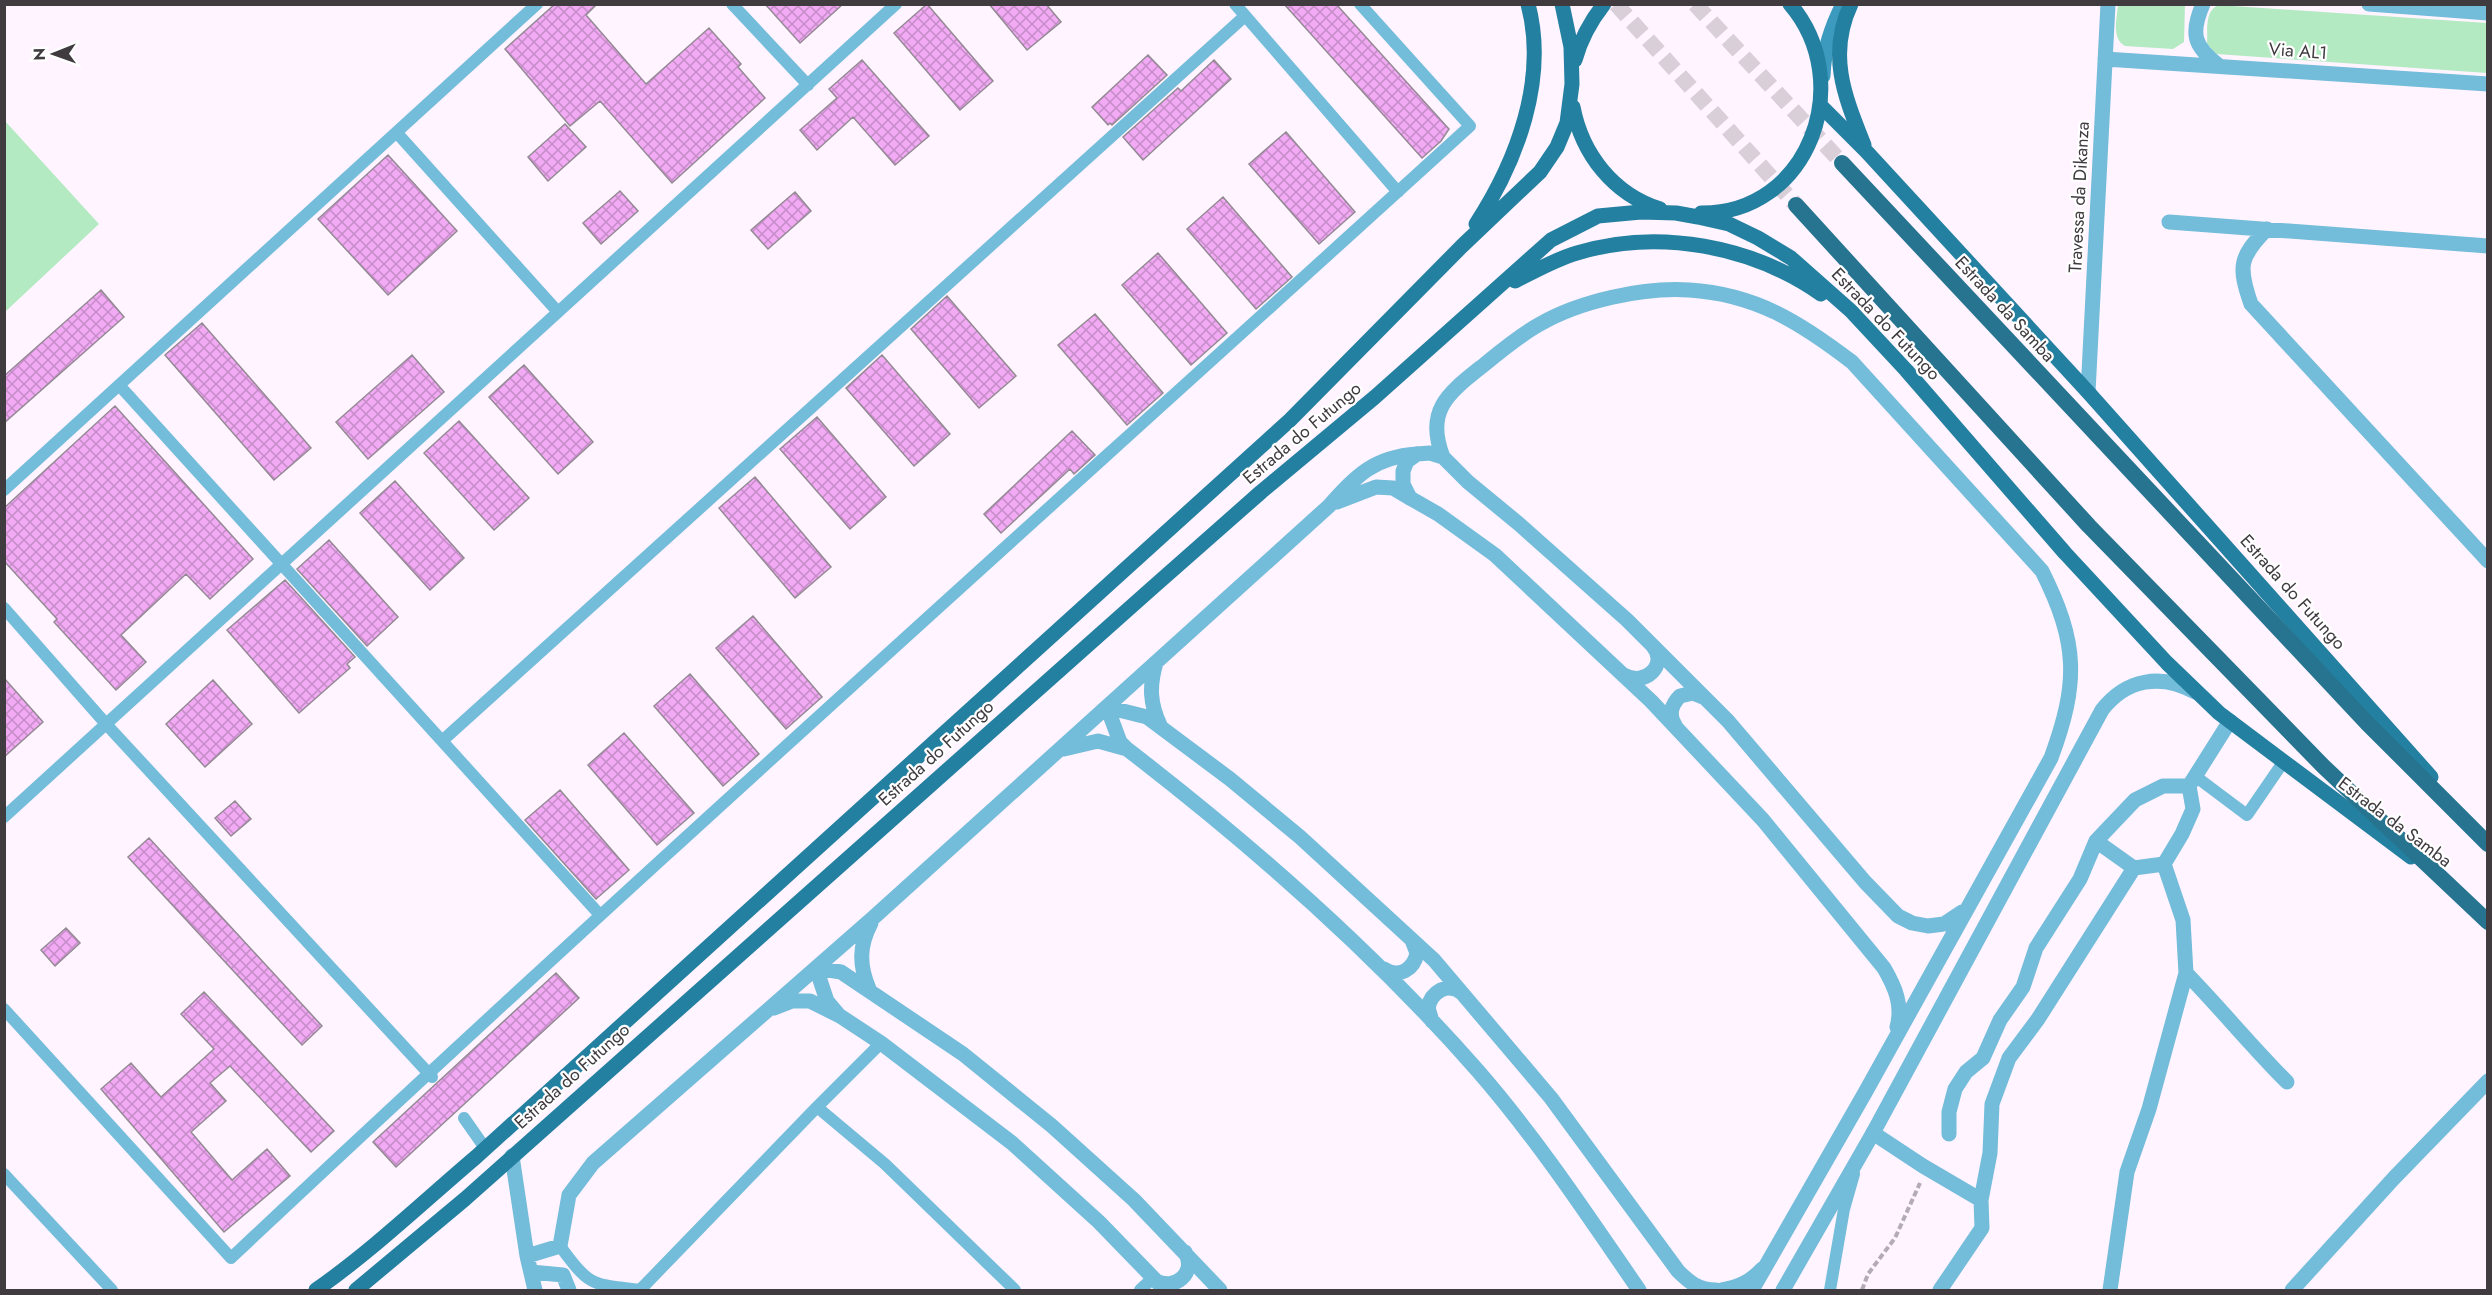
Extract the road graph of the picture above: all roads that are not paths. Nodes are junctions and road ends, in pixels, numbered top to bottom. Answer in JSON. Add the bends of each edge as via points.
{"nodes":[{"id":1,"x":537,"y":4,"type":"edge"},
{"id":2,"x":732,"y":4,"type":"edge"},
{"id":3,"x":896,"y":4,"type":"edge"},
{"id":4,"x":1235,"y":4,"type":"edge"},
{"id":5,"x":1360,"y":4,"type":"edge"},
{"id":6,"x":1527,"y":4,"type":"edge"},
{"id":7,"x":1562,"y":4,"type":"edge"},
{"id":8,"x":1604,"y":4,"type":"edge"},
{"id":9,"x":1790,"y":4,"type":"edge"},
{"id":10,"x":1843,"y":4,"type":"edge"},
{"id":11,"x":1851,"y":4,"type":"edge"},
{"id":12,"x":2108,"y":4,"type":"edge"},
{"id":13,"x":2203,"y":4,"type":"edge"},
{"id":14,"x":2369,"y":4,"type":"edge"},
{"id":15,"x":2487,"y":13,"type":"edge"},
{"id":16,"x":1245,"y":16,"type":"junction"},
{"id":17,"x":2105,"y":59,"type":"junction"},
{"id":18,"x":2218,"y":65,"type":"junction"},
{"id":19,"x":1572,"y":84,"type":"junction"},
{"id":20,"x":2487,"y":84,"type":"edge"},
{"id":21,"x":807,"y":85,"type":"junction"},
{"id":22,"x":1822,"y":85,"type":"junction"},
{"id":23,"x":1821,"y":106,"type":"junction"},
{"id":24,"x":396,"y":133,"type":"junction"},
{"id":25,"x":1866,"y":151,"type":"junction"},
{"id":26,"x":1842,"y":163,"type":"tunnel mouth"},
{"id":27,"x":1398,"y":192,"type":"junction"},
{"id":28,"x":1796,"y":205,"type":"tunnel mouth"},
{"id":29,"x":1676,"y":213,"type":"junction"},
{"id":30,"x":2169,"y":222,"type":"dead end"},
{"id":31,"x":2267,"y":229,"type":"junction"},
{"id":32,"x":1462,"y":246,"type":"junction"},
{"id":33,"x":2487,"y":246,"type":"edge"},
{"id":34,"x":1499,"y":288,"type":"junction"},
{"id":35,"x":558,"y":312,"type":"junction"},
{"id":36,"x":1859,"y":320,"type":"junction"},
{"id":37,"x":119,"y":385,"type":"junction"},
{"id":38,"x":2088,"y":392,"type":"junction"},
{"id":39,"x":1417,"y":454,"type":"junction"},
{"id":40,"x":1443,"y":457,"type":"junction"},
{"id":41,"x":2139,"y":482,"type":"joint"},
{"id":42,"x":4,"y":490,"type":"edge"},
{"id":43,"x":1410,"y":498,"type":"junction"},
{"id":44,"x":1329,"y":506,"type":"junction"},
{"id":45,"x":2487,"y":561,"type":"edge"},
{"id":46,"x":282,"y":565,"type":"junction"},
{"id":47,"x":4,"y":608,"type":"edge"},
{"id":48,"x":1652,"y":645,"type":"junction"},
{"id":49,"x":1156,"y":663,"type":"junction"},
{"id":50,"x":1624,"y":675,"type":"junction"},
{"id":51,"x":2199,"y":694,"type":"junction"},
{"id":52,"x":1705,"y":699,"type":"junction"},
{"id":53,"x":1107,"y":706,"type":"junction"},
{"id":54,"x":2230,"y":721,"type":"junction"},
{"id":55,"x":106,"y":724,"type":"junction"},
{"id":56,"x":1160,"y":726,"type":"junction"},
{"id":57,"x":1676,"y":726,"type":"junction"},
{"id":58,"x":442,"y":741,"type":"junction"},
{"id":59,"x":1126,"y":749,"type":"junction"},
{"id":60,"x":1058,"y":751,"type":"junction"},
{"id":61,"x":2284,"y":761,"type":"junction"},
{"id":62,"x":2324,"y":767,"type":"joint"},
{"id":63,"x":2192,"y":781,"type":"junction"},
{"id":64,"x":4,"y":817,"type":"edge"},
{"id":65,"x":2096,"y":841,"type":"junction"},
{"id":66,"x":2487,"y":844,"type":"edge"},
{"id":67,"x":2164,"y":864,"type":"junction"},
{"id":68,"x":2134,"y":868,"type":"junction"},
{"id":69,"x":2455,"y":891,"type":"junction"},
{"id":70,"x":1967,"y":908,"type":"junction"},
{"id":71,"x":600,"y":915,"type":"junction"},
{"id":72,"x":873,"y":918,"type":"junction"},
{"id":73,"x":2487,"y":922,"type":"edge"},
{"id":74,"x":1412,"y":939,"type":"junction"},
{"id":75,"x":816,"y":968,"type":"junction"},
{"id":76,"x":1381,"y":968,"type":"junction"},
{"id":77,"x":2186,"y":973,"type":"junction"},
{"id":78,"x":869,"y":989,"type":"junction"},
{"id":79,"x":1464,"y":995,"type":"junction"},
{"id":80,"x":4,"y":1010,"type":"edge"},
{"id":81,"x":766,"y":1011,"type":"junction"},
{"id":82,"x":840,"y":1016,"type":"junction"},
{"id":83,"x":1432,"y":1021,"type":"junction"},
{"id":84,"x":881,"y":1043,"type":"junction"},
{"id":85,"x":1892,"y":1044,"type":"junction"},
{"id":86,"x":1983,"y":1058,"type":"junction"},
{"id":87,"x":430,"y":1076,"type":"junction"},
{"id":88,"x":2001,"y":1079,"type":"junction"},
{"id":89,"x":2487,"y":1081,"type":"edge"},
{"id":90,"x":2287,"y":1082,"type":"dead end"},
{"id":91,"x":818,"y":1107,"type":"junction"},
{"id":92,"x":464,"y":1118,"type":"dead end"},
{"id":93,"x":1873,"y":1132,"type":"junction"},
{"id":94,"x":1949,"y":1134,"type":"dead end"},
{"id":95,"x":485,"y":1148,"type":"junction"},
{"id":96,"x":512,"y":1156,"type":"junction"},
{"id":97,"x":1857,"y":1161,"type":"junction"},
{"id":98,"x":4,"y":1174,"type":"edge"},
{"id":99,"x":1982,"y":1200,"type":"junction"},
{"id":100,"x":560,"y":1246,"type":"junction"},
{"id":101,"x":1185,"y":1252,"type":"junction"},
{"id":102,"x":527,"y":1256,"type":"junction"},
{"id":103,"x":1767,"y":1265,"type":"junction"},
{"id":104,"x":531,"y":1272,"type":"junction"},
{"id":105,"x":1153,"y":1278,"type":"junction"},
{"id":106,"x":112,"y":1290,"type":"edge"},
{"id":107,"x":316,"y":1290,"type":"edge"},
{"id":108,"x":356,"y":1290,"type":"edge"},
{"id":109,"x":535,"y":1290,"type":"edge"},
{"id":110,"x":569,"y":1290,"type":"edge"},
{"id":111,"x":640,"y":1290,"type":"edge"},
{"id":112,"x":1016,"y":1290,"type":"edge"},
{"id":113,"x":1140,"y":1290,"type":"edge"},
{"id":114,"x":1165,"y":1290,"type":"edge"},
{"id":115,"x":1220,"y":1290,"type":"edge"},
{"id":116,"x":1639,"y":1290,"type":"edge"},
{"id":117,"x":1716,"y":1290,"type":"edge"},
{"id":118,"x":1722,"y":1290,"type":"edge"},
{"id":119,"x":1752,"y":1290,"type":"edge"},
{"id":120,"x":1783,"y":1290,"type":"edge"},
{"id":121,"x":1830,"y":1290,"type":"edge"},
{"id":122,"x":1940,"y":1290,"type":"edge"},
{"id":123,"x":2110,"y":1290,"type":"edge"},
{"id":124,"x":2292,"y":1290,"type":"edge"}],
"edges":[{"from":1,"to":24,"type":"lane"},
{"from":2,"to":21,"type":"lane"},
{"from":3,"to":21,"type":"lane"},
{"from":4,"to":16,"type":"lane"},
{"from":5,"to":27,"type":"lane","via":[[1470,126]]},
{"from":6,"to":32,"type":"main road","via":[[1532,20],[1533,60],[1520,136],[1495,195]]},
{"from":7,"to":19,"type":"main road","via":[[1571,47]]},
{"from":8,"to":19,"type":"main road","via":[[1580,42]]},
{"from":9,"to":22,"type":"main road","via":[[1814,43]]},
{"from":10,"to":22,"type":"main road","via":[[1830,30]]},
{"from":11,"to":25,"type":"main road","via":[[1839,50],[1843,94]]},
{"from":12,"to":17,"type":"street","name":"Travessa da Dikanza"},
{"from":13,"to":18,"type":"street","via":[[2196,33],[2200,51]]},
{"from":14,"to":15,"type":"street"},
{"from":16,"to":27,"type":"lane"},
{"from":16,"to":58,"type":"lane"},
{"from":17,"to":18,"type":"street","name":"Via AL1"},
{"from":17,"to":38,"type":"street","name":"Travessa da Dikanza"},
{"from":18,"to":20,"type":"street","name":"Via AL1"},
{"from":19,"to":29,"type":"main road","via":[[1576,124],[1588,151],[1606,176],[1638,200]]},
{"from":19,"to":32,"type":"main road","name":"Estrada do Futungo","via":[[1567,123],[1557,147],[1540,172]]},
{"from":21,"to":35,"type":"lane"},
{"from":22,"to":23,"type":"main road"},
{"from":23,"to":25,"type":"main road","name":"Estrada do Futungo"},
{"from":23,"to":29,"type":"main road","via":[[1817,126],[1799,162],[1771,190],[1735,209]]},
{"from":24,"to":35,"type":"lane"},
{"from":24,"to":37,"type":"lane"},
{"from":25,"to":38,"type":"main road","name":"Estrada do Futungo"},
{"from":26,"to":41,"type":"highway","name":"Estrada da Samba"},
{"from":27,"to":71,"type":"lane"},
{"from":28,"to":62,"type":"highway","name":"Estrada do Futungo","via":[[2089,526]]},
{"from":29,"to":34,"type":"main road","name":"Estrada do Futungo","via":[[1598,216],[1551,240]]},
{"from":29,"to":36,"type":"main road","name":"Estrada do Futungo","via":[[1729,224],[1758,238],[1791,258]]},
{"from":30,"to":31,"type":"street"},
{"from":31,"to":33,"type":"street"},
{"from":31,"to":45,"type":"street","via":[[2252,245],[2242,265],[2251,304]]},
{"from":32,"to":95,"type":"main road","name":"Estrada do Futungo","via":[[1290,420]]},
{"from":34,"to":36,"type":"main road","via":[[1577,253],[1623,244],[1670,242],[1720,249],[1768,265]]},
{"from":34,"to":96,"type":"main road","name":"Estrada do Futungo","via":[[1261,492]]},
{"from":35,"to":46,"type":"lane"},
{"from":36,"to":51,"type":"main road","name":"Estrada do Futungo","via":[[2072,561]]},
{"from":37,"to":42,"type":"lane"},
{"from":37,"to":46,"type":"lane"},
{"from":38,"to":66,"type":"main road","name":"Estrada do Futungo"},
{"from":39,"to":40,"type":"street"},
{"from":39,"to":43,"type":"street","via":[[1402,471]]},
{"from":39,"to":44,"type":"street","via":[[1397,455],[1372,465]]},
{"from":40,"to":48,"type":"street"},
{"from":40,"to":70,"type":"street","via":[[1436,440],[1440,407],[1463,382],[1540,323],[1603,300],[1688,290],[1734,296],[1775,310],[1852,362],[2042,571],[2059,606],[2067,637],[2072,668],[2055,748]]},
{"from":41,"to":66,"type":"highway","name":"Estrada do Futungo"},
{"from":43,"to":44,"type":"street","via":[[1393,488],[1376,487]]},
{"from":43,"to":50,"type":"street","via":[[1495,555]]},
{"from":44,"to":49,"type":"street"},
{"from":46,"to":55,"type":"lane"},
{"from":46,"to":58,"type":"lane"},
{"from":47,"to":55,"type":"lane"},
{"from":48,"to":50,"type":"street","via":[[1657,657],[1654,670],[1637,680]]},
{"from":48,"to":52,"type":"street"},
{"from":49,"to":53,"type":"street"},
{"from":49,"to":56,"type":"street","via":[[1152,709]]},
{"from":50,"to":57,"type":"street"},
{"from":51,"to":54,"type":"main road","name":"Estrada do Futungo"},
{"from":51,"to":93,"type":"street","via":[[2181,684],[2160,681],[2127,687],[2112,697]]},
{"from":52,"to":57,"type":"street","via":[[1694,693],[1680,696],[1672,707]]},
{"from":52,"to":70,"type":"street","via":[[1898,916],[1928,926],[1957,918]]},
{"from":53,"to":56,"type":"street","via":[[1147,717]]},
{"from":53,"to":59,"type":"street"},
{"from":53,"to":60,"type":"street"},
{"from":54,"to":61,"type":"main road","name":"Estrada do Futungo"},
{"from":54,"to":63,"type":"street"},
{"from":55,"to":64,"type":"lane"},
{"from":55,"to":87,"type":"lane"},
{"from":56,"to":74,"type":"street","via":[[1300,837]]},
{"from":57,"to":85,"type":"street","via":[[1763,820],[1884,968],[1899,1005]]},
{"from":58,"to":71,"type":"lane"},
{"from":59,"to":60,"type":"street","via":[[1098,741]]},
{"from":59,"to":76,"type":"street","via":[[1278,872]]},
{"from":60,"to":72,"type":"street"},
{"from":61,"to":63,"type":"lane","via":[[2247,815]]},
{"from":61,"to":69,"type":"main road","name":"Estrada da Samba"},
{"from":62,"to":69,"type":"highway","name":"Estrada da Samba"},
{"from":63,"to":65,"type":"street","via":[[2163,786],[2135,800]]},
{"from":63,"to":67,"type":"street","via":[[2193,809]]},
{"from":65,"to":68,"type":"street"},
{"from":65,"to":86,"type":"street","via":[[2080,879],[2036,948],[2023,987],[2000,1020]]},
{"from":67,"to":68,"type":"street"},
{"from":67,"to":77,"type":"street","via":[[2183,920]]},
{"from":68,"to":88,"type":"street","via":[[2009,1058]]},
{"from":69,"to":73,"type":"highway"},
{"from":70,"to":85,"type":"street"},
{"from":71,"to":87,"type":"lane"},
{"from":72,"to":75,"type":"street"},
{"from":72,"to":78,"type":"street","via":[[863,939],[861,955]]},
{"from":74,"to":76,"type":"street","via":[[1417,953],[1412,966],[1394,973]]},
{"from":74,"to":79,"type":"street"},
{"from":75,"to":78,"type":"street","via":[[841,972]]},
{"from":75,"to":81,"type":"street"},
{"from":75,"to":82,"type":"street","via":[[827,1001]]},
{"from":76,"to":83,"type":"street"},
{"from":77,"to":90,"type":"street"},
{"from":77,"to":123,"type":"street","via":[[2150,1109],[2127,1172]]},
{"from":78,"to":101,"type":"street","via":[[963,1054],[1052,1126]]},
{"from":79,"to":83,"type":"street","via":[[1452,988],[1438,991],[1429,1001]]},
{"from":79,"to":117,"type":"street","via":[[1551,1098],[1678,1271],[1702,1290]]},
{"from":80,"to":87,"type":"lane","via":[[231,1258]]},
{"from":81,"to":82,"type":"street","via":[[792,1001],[810,1001]]},
{"from":81,"to":100,"type":"street","via":[[593,1163],[569,1195]]},
{"from":82,"to":84,"type":"street"},
{"from":83,"to":116,"type":"street","via":[[1547,1157]]},
{"from":84,"to":91,"type":"lane"},
{"from":84,"to":105,"type":"street","via":[[1012,1143],[1099,1222]]},
{"from":85,"to":103,"type":"street"},
{"from":86,"to":88,"type":"street"},
{"from":86,"to":94,"type":"street","via":[[1966,1072],[1955,1089]]},
{"from":88,"to":99,"type":"street","via":[[1992,1104],[1990,1153]]},
{"from":89,"to":124,"type":"street"},
{"from":91,"to":111,"type":"lane"},
{"from":91,"to":112,"type":"lane","via":[[885,1164]]},
{"from":92,"to":95,"type":"lane"},
{"from":93,"to":97,"type":"street"},
{"from":93,"to":99,"type":"street"},
{"from":95,"to":107,"type":"main road","name":"Estrada do Futungo","via":[[389,1233]]},
{"from":96,"to":102,"type":"street"},
{"from":96,"to":108,"type":"main road","name":"Estrada do Futungo"},
{"from":97,"to":120,"type":"street"},
{"from":97,"to":121,"type":"lane"},
{"from":98,"to":106,"type":"lane"},
{"from":99,"to":122,"type":"street","via":[[1982,1228]]},
{"from":100,"to":102,"type":"street"},
{"from":100,"to":111,"type":"lane","via":[[579,1273],[598,1285]]},
{"from":101,"to":105,"type":"street","via":[[1187,1271],[1179,1282],[1165,1284]]},
{"from":101,"to":115,"type":"street"},
{"from":102,"to":104,"type":"street"},
{"from":103,"to":118,"type":"street","via":[[1746,1283]]},
{"from":103,"to":119,"type":"street"},
{"from":104,"to":109,"type":"street"},
{"from":104,"to":110,"type":"street","via":[[563,1275]]},
{"from":105,"to":113,"type":"lane"},
{"from":105,"to":114,"type":"street"}]}
